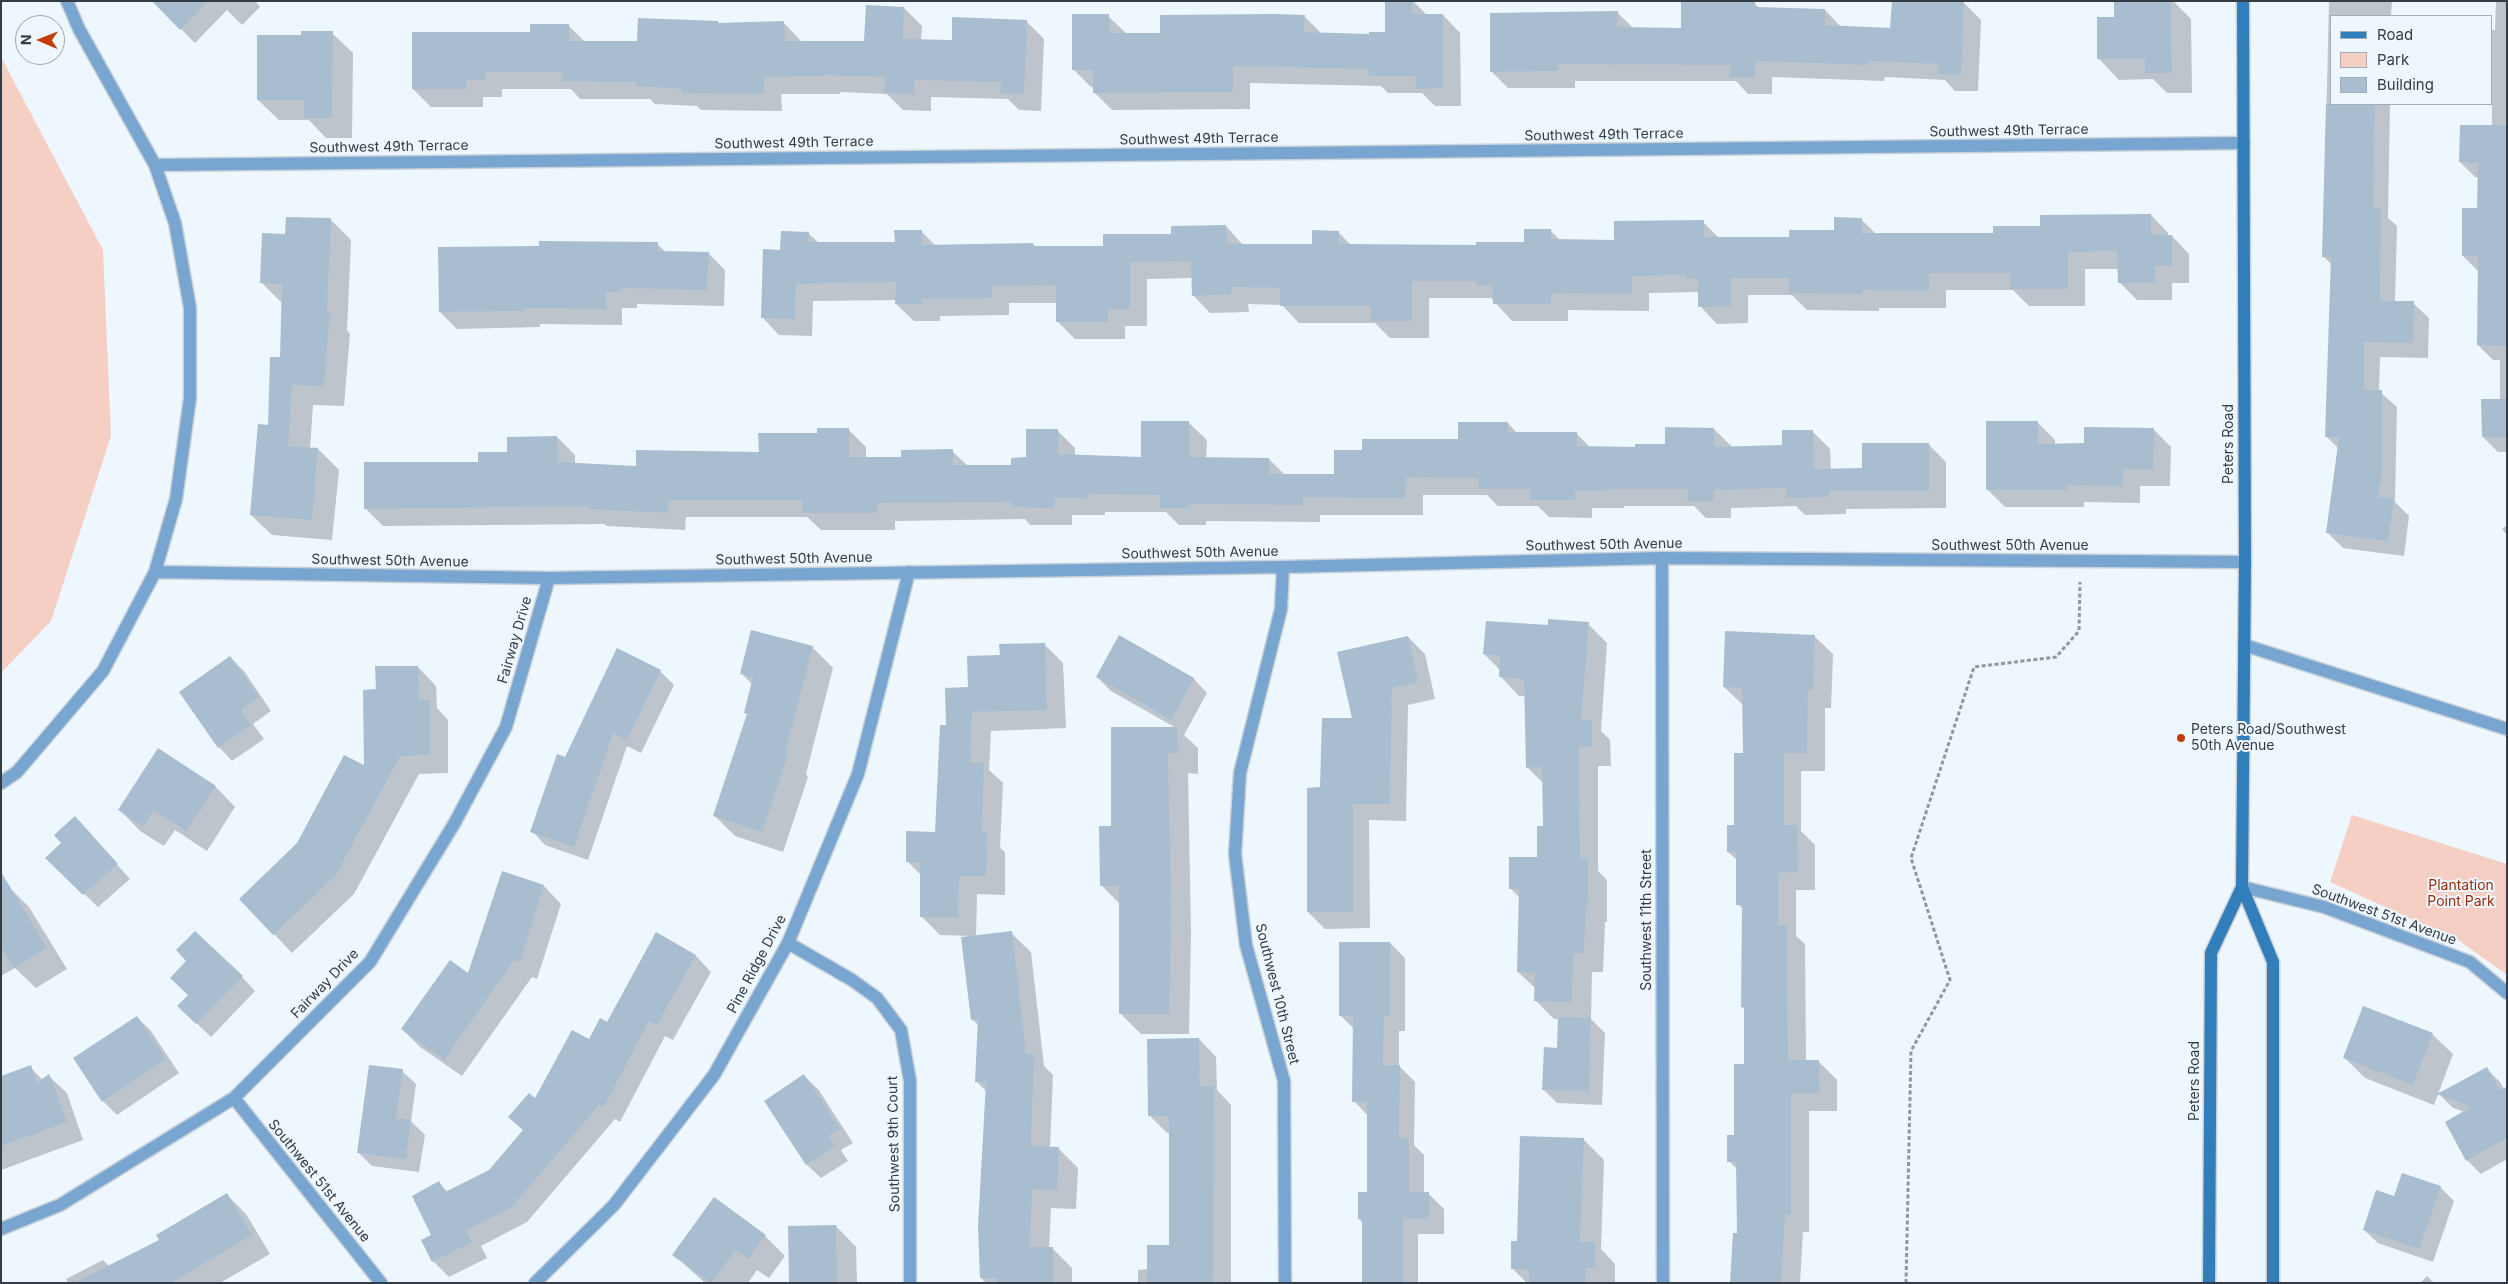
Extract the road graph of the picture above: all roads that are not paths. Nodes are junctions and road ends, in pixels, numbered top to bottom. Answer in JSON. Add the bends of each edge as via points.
{"nodes":[{"id":1,"x":67,"y":1,"type":"edge"},
{"id":2,"x":2243,"y":1,"type":"edge"},
{"id":3,"x":2244,"y":143,"type":"junction"},
{"id":4,"x":155,"y":165,"type":"junction"},
{"id":5,"x":1662,"y":558,"type":"junction"},
{"id":6,"x":2245,"y":562,"type":"junction"},
{"id":7,"x":1283,"y":567,"type":"junction"},
{"id":8,"x":155,"y":572,"type":"junction"},
{"id":9,"x":909,"y":572,"type":"junction"},
{"id":10,"x":549,"y":578,"type":"junction"},
{"id":11,"x":2244,"y":645,"type":"junction"},
{"id":12,"x":2507,"y":729,"type":"edge"},
{"id":13,"x":1,"y":783,"type":"edge"},
{"id":14,"x":2242,"y":887,"type":"junction"},
{"id":15,"x":788,"y":943,"type":"junction"},
{"id":16,"x":2507,"y":993,"type":"edge"},
{"id":17,"x":234,"y":1098,"type":"junction"},
{"id":18,"x":1,"y":1229,"type":"edge"},
{"id":19,"x":381,"y":1283,"type":"edge"},
{"id":20,"x":535,"y":1283,"type":"edge"},
{"id":21,"x":910,"y":1283,"type":"edge"},
{"id":22,"x":1285,"y":1283,"type":"edge"},
{"id":23,"x":1663,"y":1283,"type":"edge"},
{"id":24,"x":2209,"y":1283,"type":"edge"},
{"id":25,"x":2273,"y":1283,"type":"edge"}],
"edges":[{"from":1,"to":4,"type":"street","via":[[79,29]]},
{"from":2,"to":3,"type":"main road","name":"Peters Road"},
{"from":3,"to":4,"type":"street","name":"Southwest 49th Terrace"},
{"from":3,"to":6,"type":"main road","name":"Peters Road"},
{"from":4,"to":8,"type":"street","via":[[175,223],[190,308],[190,398],[176,499]]},
{"from":5,"to":6,"type":"street","name":"Southwest 50th Avenue"},
{"from":5,"to":7,"type":"street","name":"Southwest 50th Avenue"},
{"from":5,"to":23,"type":"street","name":"Southwest 11th Street"},
{"from":6,"to":11,"type":"main road","name":"Peters Road"},
{"from":7,"to":9,"type":"street","name":"Southwest 50th Avenue"},
{"from":7,"to":22,"type":"street","name":"Southwest 10th Street","via":[[1281,609],[1240,773],[1235,854],[1246,944],[1284,1081]]},
{"from":8,"to":10,"type":"street","name":"Southwest 50th Avenue"},
{"from":8,"to":13,"type":"street","via":[[103,671],[17,772]]},
{"from":9,"to":10,"type":"street","name":"Southwest 50th Avenue"},
{"from":9,"to":15,"type":"street","name":"Pine Ridge Drive","via":[[858,774]]},
{"from":10,"to":17,"type":"street","name":"Fairway Drive","via":[[506,727],[454,824],[370,962]]},
{"from":11,"to":12,"type":"street"},
{"from":11,"to":14,"type":"main road","name":"Peters Road"},
{"from":14,"to":16,"type":"street","name":"Southwest 51st Avenue","via":[[2324,907],[2470,962]]},
{"from":14,"to":24,"type":"main road","name":"Peters Road","via":[[2211,953]]},
{"from":14,"to":25,"type":"main road","name":"Peters Road","via":[[2273,962]]},
{"from":15,"to":20,"type":"street","name":"Pine Ridge Drive","via":[[714,1075],[614,1205]]},
{"from":15,"to":21,"type":"street","name":"Southwest 9th Court","via":[[852,980],[876,998],[901,1030],[910,1082]]},
{"from":17,"to":18,"type":"street","name":"Fairway Drive","via":[[60,1205]]},
{"from":17,"to":19,"type":"street","name":"Southwest 51st Avenue"}]}
